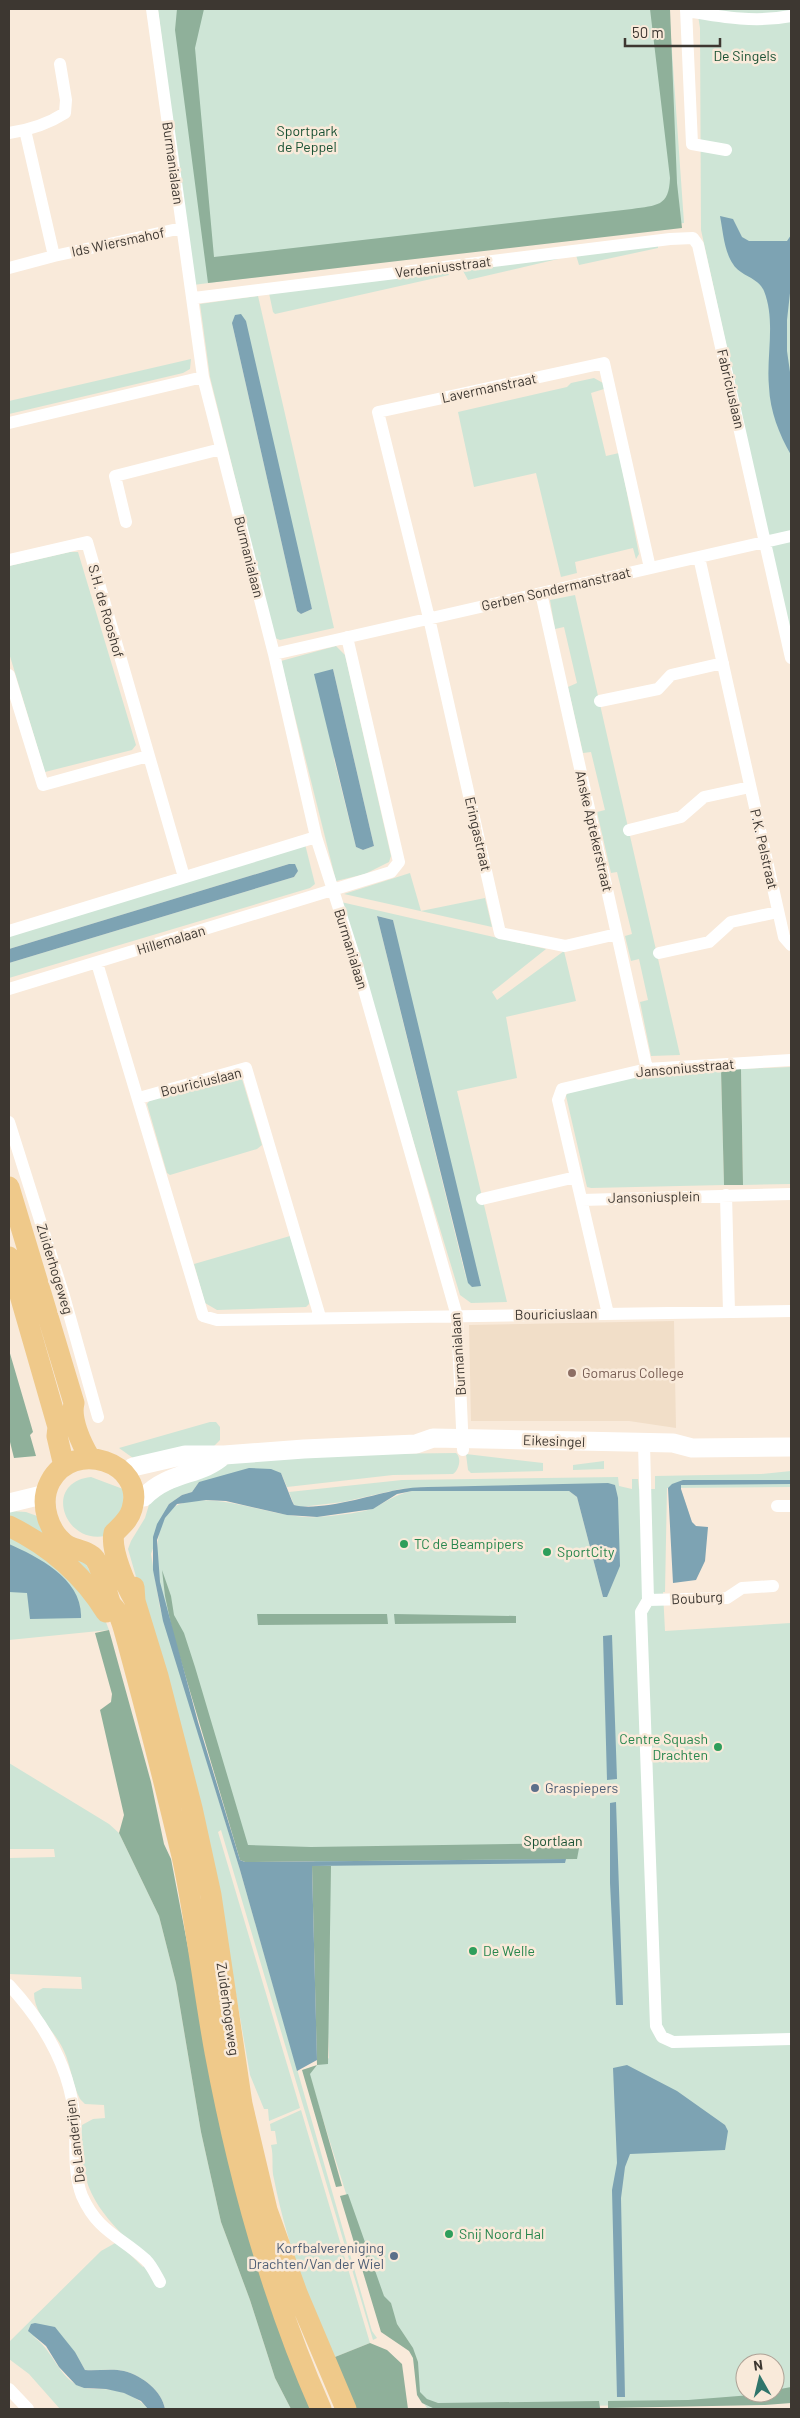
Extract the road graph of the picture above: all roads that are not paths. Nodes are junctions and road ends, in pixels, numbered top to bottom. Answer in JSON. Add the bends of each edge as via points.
{"nodes":[{"id":1,"x":152,"y":9,"type":"edge"},
{"id":2,"x":686,"y":10,"type":"edge"},
{"id":3,"x":791,"y":16,"type":"edge"},
{"id":4,"x":60,"y":64,"type":"dead end"},
{"id":5,"x":25,"y":130,"type":"junction"},
{"id":6,"x":9,"y":133,"type":"edge"},
{"id":7,"x":726,"y":150,"type":"dead end"},
{"id":8,"x":182,"y":228,"type":"junction"},
{"id":9,"x":693,"y":238,"type":"joint"},
{"id":10,"x":54,"y":256,"type":"junction"},
{"id":11,"x":9,"y":268,"type":"edge"},
{"id":12,"x":194,"y":298,"type":"junction"},
{"id":13,"x":204,"y":378,"type":"junction"},
{"id":14,"x":9,"y":424,"type":"edge"},
{"id":15,"x":221,"y":449,"type":"junction"},
{"id":16,"x":126,"y":522,"type":"dead end"},
{"id":17,"x":791,"y":536,"type":"edge"},
{"id":18,"x":765,"y":542,"type":"junction"},
{"id":19,"x":699,"y":557,"type":"junction"},
{"id":20,"x":9,"y":560,"type":"edge"},
{"id":21,"x":650,"y":568,"type":"junction"},
{"id":22,"x":541,"y":593,"type":"junction"},
{"id":23,"x":429,"y":618,"type":"junction"},
{"id":24,"x":347,"y":637,"type":"junction"},
{"id":25,"x":274,"y":654,"type":"junction"},
{"id":26,"x":791,"y":658,"type":"edge"},
{"id":27,"x":723,"y":663,"type":"junction"},
{"id":28,"x":9,"y":675,"type":"edge"},
{"id":29,"x":600,"y":701,"type":"dead end"},
{"id":30,"x":148,"y":756,"type":"junction"},
{"id":31,"x":750,"y":786,"type":"junction"},
{"id":32,"x":629,"y":830,"type":"dead end"},
{"id":33,"x":316,"y":837,"type":"junction"},
{"id":34,"x":184,"y":877,"type":"junction"},
{"id":35,"x":333,"y":891,"type":"junction"},
{"id":36,"x":778,"y":912,"type":"junction"},
{"id":37,"x":9,"y":930,"type":"edge"},
{"id":38,"x":618,"y":934,"type":"junction"},
{"id":39,"x":791,"y":945,"type":"edge"},
{"id":40,"x":659,"y":954,"type":"dead end"},
{"id":41,"x":97,"y":963,"type":"junction"},
{"id":42,"x":9,"y":989,"type":"edge"},
{"id":43,"x":791,"y":1060,"type":"edge"},
{"id":44,"x":647,"y":1069,"type":"junction"},
{"id":45,"x":139,"y":1098,"type":"junction"},
{"id":46,"x":9,"y":1122,"type":"edge"},
{"id":47,"x":576,"y":1176,"type":"junction"},
{"id":48,"x":9,"y":1187,"type":"edge"},
{"id":49,"x":791,"y":1194,"type":"edge"},
{"id":50,"x":726,"y":1195,"type":"junction"},
{"id":51,"x":482,"y":1199,"type":"dead end"},
{"id":52,"x":582,"y":1200,"type":"junction"},
{"id":53,"x":9,"y":1257,"type":"edge"},
{"id":54,"x":791,"y":1311,"type":"edge"},
{"id":55,"x":729,"y":1312,"type":"junction"},
{"id":56,"x":608,"y":1314,"type":"junction"},
{"id":57,"x":457,"y":1316,"type":"junction"},
{"id":58,"x":320,"y":1317,"type":"junction"},
{"id":59,"x":98,"y":1417,"type":"dead end"},
{"id":60,"x":463,"y":1444,"type":"junction"},
{"id":61,"x":791,"y":1447,"type":"edge"},
{"id":62,"x":644,"y":1449,"type":"junction"},
{"id":63,"x":224,"y":1455,"type":"junction"},
{"id":64,"x":80,"y":1461,"type":"junction"},
{"id":65,"x":130,"y":1473,"type":"junction"},
{"id":66,"x":144,"y":1496,"type":"junction"},
{"id":67,"x":9,"y":1504,"type":"edge"},
{"id":68,"x":49,"y":1506,"type":"junction"},
{"id":69,"x":777,"y":1506,"type":"dead end"},
{"id":70,"x":791,"y":1506,"type":"edge"},
{"id":71,"x":9,"y":1526,"type":"edge"},
{"id":72,"x":103,"y":1545,"type":"junction"},
{"id":73,"x":773,"y":1586,"type":"dead end"},
{"id":74,"x":648,"y":1600,"type":"junction"},
{"id":75,"x":128,"y":1644,"type":"junction"},
{"id":76,"x":9,"y":1985,"type":"edge"},
{"id":77,"x":791,"y":2039,"type":"edge"},
{"id":78,"x":160,"y":2282,"type":"dead end"},
{"id":79,"x":9,"y":2389,"type":"edge"},
{"id":80,"x":28,"y":2409,"type":"edge"},
{"id":81,"x":321,"y":2409,"type":"edge"},
{"id":82,"x":346,"y":2409,"type":"edge"}],
"edges":[{"from":1,"to":8,"type":"street","name":"Burmanialaan"},
{"from":2,"to":3,"type":"street","via":[[743,20]]},
{"from":2,"to":7,"type":"street","via":[[692,144]]},
{"from":4,"to":5,"type":"street","via":[[65,113]]},
{"from":5,"to":6,"type":"street"},
{"from":5,"to":10,"type":"street","name":"Ids Wiersmahof"},
{"from":8,"to":10,"type":"street","name":"Ids Wiersmahof"},
{"from":8,"to":12,"type":"street","name":"Burmanialaan"},
{"from":9,"to":12,"type":"street","name":"Verdeniusstraat"},
{"from":9,"to":18,"type":"street","name":"Fabriciuslaan","via":[[698,245]]},
{"from":10,"to":11,"type":"street","name":"Ids Wiersmahof"},
{"from":12,"to":13,"type":"street","name":"Burmanialaan"},
{"from":13,"to":14,"type":"street"},
{"from":13,"to":15,"type":"street","name":"Burmanialaan"},
{"from":15,"to":16,"type":"street","via":[[115,476]]},
{"from":15,"to":25,"type":"street","name":"Burmanialaan"},
{"from":17,"to":18,"type":"street","name":"Gerben Sondermanstraat"},
{"from":18,"to":19,"type":"street","name":"Gerben Sondermanstraat"},
{"from":18,"to":26,"type":"street"},
{"from":19,"to":21,"type":"street","name":"Gerben Sondermanstraat"},
{"from":19,"to":27,"type":"street","name":"P.K. Pelstraat"},
{"from":20,"to":30,"type":"street","name":"S.H. de Rooshof","via":[[86,542]]},
{"from":21,"to":22,"type":"street","name":"Gerben Sondermanstraat"},
{"from":21,"to":23,"type":"street","name":"Lavermanstraat","via":[[604,363],[378,412]]},
{"from":22,"to":23,"type":"street","name":"Gerben Sondermanstraat"},
{"from":22,"to":38,"type":"street","name":"Anske Aptekerstraat"},
{"from":23,"to":24,"type":"street","name":"Gerben Sondermanstraat"},
{"from":23,"to":38,"type":"street","name":"Eringastraat","via":[[500,933],[565,946]]},
{"from":24,"to":25,"type":"street","name":"Gerben Sondermanstraat"},
{"from":24,"to":35,"type":"street","via":[[399,862],[391,872]]},
{"from":25,"to":33,"type":"street","name":"Burmanialaan"},
{"from":27,"to":29,"type":"street","via":[[671,674],[658,689]]},
{"from":27,"to":31,"type":"street","name":"P.K. Pelstraat"},
{"from":28,"to":30,"type":"street","via":[[43,786]]},
{"from":30,"to":34,"type":"street","name":"S.H. de Rooshof"},
{"from":31,"to":32,"type":"street","via":[[704,797],[682,817]]},
{"from":31,"to":36,"type":"street","name":"P.K. Pelstraat"},
{"from":33,"to":34,"type":"street"},
{"from":33,"to":35,"type":"street","name":"Burmanialaan"},
{"from":34,"to":37,"type":"street"},
{"from":35,"to":41,"type":"street","name":"Hillemalaan"},
{"from":35,"to":57,"type":"street","name":"Burmanialaan"},
{"from":36,"to":39,"type":"street","name":"P.K. Pelstraat","via":[[784,937]]},
{"from":36,"to":40,"type":"street","via":[[731,922],[709,942]]},
{"from":38,"to":44,"type":"street","name":"Anske Aptekerstraat"},
{"from":41,"to":42,"type":"street","name":"Hillemalaan"},
{"from":41,"to":45,"type":"street","name":"Bouriciuslaan"},
{"from":43,"to":44,"type":"street","name":"Jansoniusstraat"},
{"from":44,"to":47,"type":"street","name":"Jansoniusstraat","via":[[562,1089],[558,1100]]},
{"from":45,"to":58,"type":"street","name":"Bouriciuslaan","via":[[203,1316],[217,1320]]},
{"from":45,"to":58,"type":"street","name":"Bouriciuslaan","via":[[246,1068]]},
{"from":46,"to":59,"type":"street","name":"Zuiderhogeweg"},
{"from":47,"to":51,"type":"street"},
{"from":47,"to":52,"type":"street"},
{"from":48,"to":64,"type":"main road","name":"Zuiderhogeweg","via":[[74,1403],[72,1410],[82,1444]]},
{"from":49,"to":50,"type":"street","name":"Jansoniusplein"},
{"from":50,"to":52,"type":"street","name":"Jansoniusplein"},
{"from":50,"to":55,"type":"street"},
{"from":52,"to":56,"type":"street"},
{"from":53,"to":64,"type":"main road","via":[[58,1427]]},
{"from":54,"to":55,"type":"street","name":"Bouriciuslaan"},
{"from":55,"to":56,"type":"street","name":"Bouriciuslaan"},
{"from":56,"to":57,"type":"street","name":"Bouriciuslaan"},
{"from":57,"to":58,"type":"street","name":"Bouriciuslaan"},
{"from":57,"to":60,"type":"street","name":"Burmanialaan"},
{"from":60,"to":62,"type":"street","name":"Eikesingel"},
{"from":60,"to":63,"type":"street","name":"Eikesingel","via":[[432,1438],[416,1444]]},
{"from":61,"to":62,"type":"street","name":"Eikesingel","via":[[692,1448],[673,1443]]},
{"from":62,"to":74,"type":"street"},
{"from":63,"to":65,"type":"street","name":"Eikesingel","via":[[186,1455]]},
{"from":63,"to":66,"type":"street","via":[[213,1466],[163,1481]]},
{"from":64,"to":65,"type":"main road","via":[[100,1459]]},
{"from":64,"to":68,"type":"main road"},
{"from":65,"to":66,"type":"main road"},
{"from":65,"to":72,"type":"main road","via":[[132,1509],[123,1525]]},
{"from":66,"to":72,"type":"main road","via":[[140,1520],[132,1532]]},
{"from":67,"to":68,"type":"street"},
{"from":68,"to":72,"type":"main road","via":[[52,1528],[66,1544]]},
{"from":69,"to":70,"type":"street"},
{"from":71,"to":75,"type":"main road","via":[[32,1537],[67,1563],[89,1587]]},
{"from":72,"to":75,"type":"main road","name":"Zuiderhogeweg","via":[[95,1560]]},
{"from":72,"to":82,"type":"main road","name":"Zuiderhogeweg","via":[[135,1601],[158,1676],[199,1837],[211,1895],[242,2104],[267,2210],[297,2293]]},
{"from":73,"to":74,"type":"street","name":"Bouburg","via":[[742,1588],[726,1598]]},
{"from":74,"to":77,"type":"street","via":[[641,1612],[657,2030],[662,2037],[673,2042]]},
{"from":75,"to":81,"type":"main road","name":"Zuiderhogeweg","via":[[182,1856],[215,2052],[239,2169],[279,2307]]},
{"from":76,"to":78,"type":"street","name":"De Landerijen","via":[[46,2032],[60,2058],[75,2122],[76,2159],[82,2195],[109,2234],[147,2261]]},
{"from":79,"to":80,"type":"street"}]}
